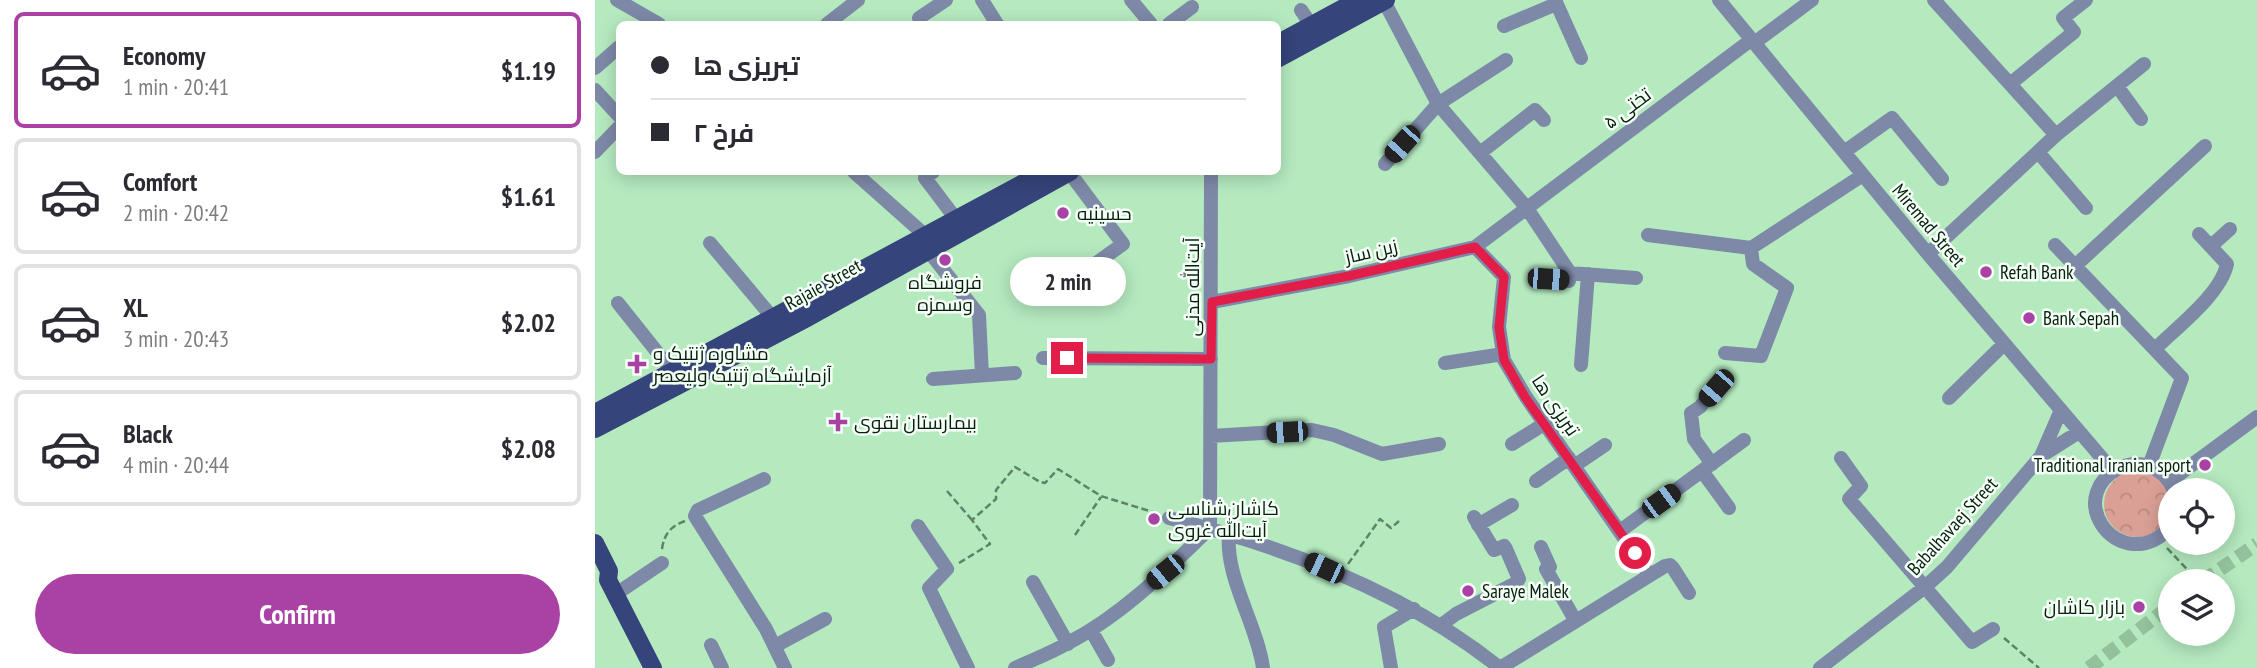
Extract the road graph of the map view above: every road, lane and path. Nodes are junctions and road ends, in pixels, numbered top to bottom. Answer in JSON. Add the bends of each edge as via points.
{"nodes":[{"id":1,"x":617,"y":0,"type":"edge"},
{"id":2,"x":946,"y":0,"type":"edge"},
{"id":3,"x":982,"y":0,"type":"edge"},
{"id":4,"x":1131,"y":0,"type":"edge"},
{"id":5,"x":1358,"y":0,"type":"edge"},
{"id":6,"x":1719,"y":0,"type":"edge"},
{"id":7,"x":1812,"y":0,"type":"edge"},
{"id":8,"x":2086,"y":0,"type":"edge"},
{"id":9,"x":1385,"y":1,"type":"edge"},
{"id":10,"x":1937,"y":1,"type":"edge"},
{"id":11,"x":850,"y":2,"type":"edge"},
{"id":12,"x":1555,"y":2,"type":"edge"},
{"id":13,"x":637,"y":4,"type":"edge"},
{"id":14,"x":1192,"y":8,"type":"dead end"},
{"id":15,"x":919,"y":18,"type":"dead end"},
{"id":16,"x":650,"y":21,"type":"edge"},
{"id":17,"x":830,"y":21,"type":"edge"},
{"id":18,"x":995,"y":21,"type":"edge"},
{"id":19,"x":1148,"y":21,"type":"edge"},
{"id":20,"x":1173,"y":21,"type":"edge"},
{"id":21,"x":1504,"y":26,"type":"dead end"},
{"id":22,"x":1281,"y":40,"type":"edge"},
{"id":23,"x":1753,"y":42,"type":"junction"},
{"id":24,"x":616,"y":50,"type":"edge"},
{"id":25,"x":1281,"y":57,"type":"edge"},
{"id":26,"x":1581,"y":58,"type":"dead end"},
{"id":27,"x":1506,"y":61,"type":"dead end"},
{"id":28,"x":2144,"y":64,"type":"dead end"},
{"id":29,"x":595,"y":68,"type":"edge"},
{"id":30,"x":2010,"y":84,"type":"junction"},
{"id":31,"x":2116,"y":86,"type":"junction"},
{"id":32,"x":595,"y":90,"type":"edge"},
{"id":33,"x":1438,"y":104,"type":"junction"},
{"id":34,"x":616,"y":113,"type":"edge"},
{"id":35,"x":1540,"y":115,"type":"dead end"},
{"id":36,"x":2141,"y":119,"type":"dead end"},
{"id":37,"x":616,"y":130,"type":"edge"},
{"id":38,"x":2056,"y":135,"type":"junction"},
{"id":39,"x":2205,"y":146,"type":"dead end"},
{"id":40,"x":595,"y":152,"type":"edge"},
{"id":41,"x":1844,"y":152,"type":"junction"},
{"id":42,"x":2038,"y":152,"type":"junction"},
{"id":43,"x":1480,"y":153,"type":"junction"},
{"id":44,"x":1385,"y":164,"type":"dead end"},
{"id":45,"x":864,"y":175,"type":"edge"},
{"id":46,"x":929,"y":175,"type":"edge"},
{"id":47,"x":1038,"y":175,"type":"edge"},
{"id":48,"x":1064,"y":175,"type":"edge"},
{"id":49,"x":1072,"y":175,"type":"edge"},
{"id":50,"x":1211,"y":175,"type":"edge"},
{"id":51,"x":1863,"y":175,"type":"junction"},
{"id":52,"x":1943,"y":179,"type":"dead end"},
{"id":53,"x":1526,"y":207,"type":"junction"},
{"id":54,"x":2086,"y":208,"type":"dead end"},
{"id":55,"x":956,"y":219,"type":"junction"},
{"id":56,"x":2230,"y":229,"type":"dead end"},
{"id":57,"x":2199,"y":234,"type":"dead end"},
{"id":58,"x":1648,"y":235,"type":"dead end"},
{"id":59,"x":710,"y":243,"type":"dead end"},
{"id":60,"x":926,"y":243,"type":"junction"},
{"id":61,"x":2055,"y":245,"type":"dead end"},
{"id":62,"x":2211,"y":246,"type":"junction"},
{"id":63,"x":1475,"y":247,"type":"junction"},
{"id":64,"x":1751,"y":248,"type":"junction"},
{"id":65,"x":1928,"y":254,"type":"junction"},
{"id":66,"x":1095,"y":264,"type":"dead end"},
{"id":67,"x":2076,"y":265,"type":"junction"},
{"id":68,"x":1570,"y":273,"type":"junction"},
{"id":69,"x":1588,"y":274,"type":"junction"},
{"id":70,"x":1636,"y":278,"type":"dead end"},
{"id":71,"x":1548,"y":279,"type":"dead end"},
{"id":72,"x":1212,"y":302,"type":"junction"},
{"id":73,"x":618,"y":303,"type":"dead end"},
{"id":74,"x":804,"y":309,"type":"junction"},
{"id":75,"x":772,"y":317,"type":"junction"},
{"id":76,"x":2004,"y":344,"type":"junction"},
{"id":77,"x":2155,"y":349,"type":"junction"},
{"id":78,"x":1725,"y":352,"type":"dead end"},
{"id":79,"x":1503,"y":354,"type":"junction"},
{"id":80,"x":1043,"y":358,"type":"dead end"},
{"id":81,"x":1211,"y":359,"type":"junction"},
{"id":82,"x":1445,"y":363,"type":"dead end"},
{"id":83,"x":1581,"y":365,"type":"dead end"},
{"id":84,"x":673,"y":372,"type":"junction"},
{"id":85,"x":1015,"y":373,"type":"dead end"},
{"id":86,"x":982,"y":375,"type":"junction"},
{"id":87,"x":933,"y":379,"type":"dead end"},
{"id":88,"x":1716,"y":388,"type":"dead end"},
{"id":89,"x":1949,"y":398,"type":"dead end"},
{"id":90,"x":2061,"y":410,"type":"junction"},
{"id":91,"x":595,"y":414,"type":"edge"},
{"id":92,"x":2257,"y":417,"type":"edge"},
{"id":93,"x":1544,"y":424,"type":"junction"},
{"id":94,"x":595,"y":429,"type":"edge"},
{"id":95,"x":2080,"y":432,"type":"junction"},
{"id":96,"x":1211,"y":436,"type":"junction"},
{"id":97,"x":1745,"y":440,"type":"dead end"},
{"id":98,"x":1512,"y":443,"type":"dead end"},
{"id":99,"x":1439,"y":444,"type":"dead end"},
{"id":100,"x":1605,"y":445,"type":"dead end"},
{"id":101,"x":2041,"y":456,"type":"junction"},
{"id":102,"x":1841,"y":458,"type":"dead end"},
{"id":103,"x":1571,"y":462,"type":"junction"},
{"id":104,"x":2148,"y":466,"type":"junction"},
{"id":105,"x":1707,"y":468,"type":"junction"},
{"id":106,"x":2113,"y":471,"type":"junction"},
{"id":107,"x":2165,"y":478,"type":"edge"},
{"id":108,"x":2182,"y":478,"type":"edge"},
{"id":109,"x":764,"y":479,"type":"dead end"},
{"id":110,"x":1536,"y":481,"type":"dead end"},
{"id":111,"x":947,"y":491,"type":"dead end"},
{"id":112,"x":1101,"y":496,"type":"junction"},
{"id":113,"x":1512,"y":505,"type":"dead end"},
{"id":114,"x":1729,"y":508,"type":"dead end"},
{"id":115,"x":695,"y":516,"type":"junction"},
{"id":116,"x":1169,"y":518,"type":"joint"},
{"id":117,"x":972,"y":520,"type":"junction"},
{"id":118,"x":1399,"y":521,"type":"dead end"},
{"id":119,"x":918,"y":526,"type":"dead end"},
{"id":120,"x":1210,"y":528,"type":"junction"},
{"id":121,"x":1620,"y":531,"type":"junction"},
{"id":122,"x":1075,"y":534,"type":"dead end"},
{"id":123,"x":1229,"y":534,"type":"junction"},
{"id":124,"x":595,"y":543,"type":"edge"},
{"id":125,"x":2158,"y":543,"type":"edge"},
{"id":126,"x":1541,"y":547,"type":"dead end"},
{"id":127,"x":2173,"y":555,"type":"edge"},
{"id":128,"x":662,"y":563,"type":"joint"},
{"id":129,"x":947,"y":569,"type":"junction"},
{"id":130,"x":2187,"y":569,"type":"edge"},
{"id":131,"x":1649,"y":574,"type":"junction"},
{"id":132,"x":1340,"y":575,"type":"junction"},
{"id":133,"x":606,"y":582,"type":"edge"},
{"id":134,"x":1033,"y":582,"type":"dead end"},
{"id":135,"x":1925,"y":587,"type":"junction"},
{"id":136,"x":1689,"y":593,"type":"dead end"},
{"id":137,"x":1414,"y":609,"type":"junction"},
{"id":138,"x":825,"y":619,"type":"dead end"},
{"id":139,"x":1575,"y":620,"type":"junction"},
{"id":140,"x":1440,"y":626,"type":"junction"},
{"id":141,"x":1993,"y":629,"type":"joint"},
{"id":142,"x":1091,"y":630,"type":"junction"},
{"id":143,"x":1068,"y":644,"type":"junction"},
{"id":144,"x":711,"y":645,"type":"dead end"},
{"id":145,"x":775,"y":646,"type":"junction"},
{"id":146,"x":1108,"y":660,"type":"dead end"},
{"id":147,"x":1496,"y":667,"type":"edge"},
{"id":148,"x":653,"y":668,"type":"edge"},
{"id":149,"x":722,"y":668,"type":"edge"},
{"id":150,"x":785,"y":668,"type":"edge"},
{"id":151,"x":968,"y":668,"type":"edge"},
{"id":152,"x":1014,"y":668,"type":"edge"},
{"id":153,"x":1263,"y":668,"type":"edge"},
{"id":154,"x":1391,"y":668,"type":"edge"},
{"id":155,"x":1820,"y":668,"type":"edge"},
{"id":156,"x":2039,"y":668,"type":"edge"}],
"edges":[{"from":1,"to":13,"type":"street"},
{"from":2,"to":15,"type":"street"},
{"from":3,"to":18,"type":"street"},
{"from":4,"to":19,"type":"street"},
{"from":5,"to":22,"type":"main road","via":[[1306,18]]},
{"from":6,"to":23,"type":"street","name":"Miremad Street"},
{"from":7,"to":23,"type":"street","name":"تختی ۵"},
{"from":8,"to":30,"type":"street","via":[[2063,18],[2074,32]]},
{"from":9,"to":25,"type":"main road"},
{"from":9,"to":33,"type":"street"},
{"from":10,"to":30,"type":"street"},
{"from":11,"to":17,"type":"street"},
{"from":12,"to":21,"type":"street"},
{"from":12,"to":26,"type":"street"},
{"from":13,"to":16,"type":"street"},
{"from":14,"to":20,"type":"street"},
{"from":23,"to":41,"type":"street","name":"Miremad Street"},
{"from":23,"to":53,"type":"street","name":"تختی ۵"},
{"from":24,"to":29,"type":"street"},
{"from":27,"to":33,"type":"street"},
{"from":28,"to":31,"type":"street"},
{"from":30,"to":38,"type":"street"},
{"from":31,"to":36,"type":"street"},
{"from":31,"to":38,"type":"street"},
{"from":32,"to":34,"type":"street"},
{"from":33,"to":43,"type":"street"},
{"from":33,"to":44,"type":"street"},
{"from":35,"to":43,"type":"street"},
{"from":37,"to":40,"type":"street"},
{"from":38,"to":42,"type":"street"},
{"from":39,"to":67,"type":"street"},
{"from":41,"to":51,"type":"street","name":"Miremad Street"},
{"from":41,"to":52,"type":"street","via":[[1892,118]]},
{"from":42,"to":54,"type":"street"},
{"from":42,"to":65,"type":"street"},
{"from":43,"to":53,"type":"street"},
{"from":45,"to":60,"type":"street"},
{"from":46,"to":55,"type":"street"},
{"from":47,"to":55,"type":"main road","name":"Rajaie Street"},
{"from":48,"to":60,"type":"main road","name":"Rajaie Street"},
{"from":49,"to":66,"type":"street","via":[[1123,244]]},
{"from":50,"to":72,"type":"street","name":"آیت‌الله مدنی"},
{"from":51,"to":64,"type":"street"},
{"from":51,"to":65,"type":"street","name":"Miremad Street"},
{"from":53,"to":63,"type":"street","name":"زین ساز"},
{"from":53,"to":68,"type":"street"},
{"from":55,"to":60,"type":"main road","name":"Rajaie Street"},
{"from":56,"to":62,"type":"street"},
{"from":57,"to":62,"type":"street"},
{"from":58,"to":64,"type":"street"},
{"from":59,"to":75,"type":"street"},
{"from":60,"to":74,"type":"main road","name":"Rajaie Street"},
{"from":60,"to":86,"type":"street","via":[[979,315]]},
{"from":61,"to":67,"type":"street"},
{"from":62,"to":77,"type":"street","via":[[2227,264],[2225,275]]},
{"from":63,"to":72,"type":"street","name":"زین ساز"},
{"from":63,"to":79,"type":"street","name":"تبریزی ها","via":[[1504,277],[1499,327]]},
{"from":64,"to":78,"type":"street","via":[[1753,264],[1787,288],[1761,356]]},
{"from":65,"to":76,"type":"street","name":"Miremad Street"},
{"from":67,"to":77,"type":"street"},
{"from":68,"to":69,"type":"street"},
{"from":68,"to":71,"type":"street","via":[[1569,281]]},
{"from":69,"to":70,"type":"street"},
{"from":69,"to":83,"type":"street"},
{"from":72,"to":81,"type":"street","name":"آیت‌الله مدنی"},
{"from":73,"to":84,"type":"street"},
{"from":74,"to":75,"type":"main road","name":"Rajaie Street"},
{"from":74,"to":94,"type":"main road","name":"Rajaie Street"},
{"from":75,"to":84,"type":"main road","name":"Rajaie Street"},
{"from":76,"to":89,"type":"street"},
{"from":76,"to":90,"type":"street","name":"Miremad Street"},
{"from":77,"to":104,"type":"street","via":[[2182,378]]},
{"from":79,"to":82,"type":"street"},
{"from":79,"to":93,"type":"street","name":"تبریزی ها"},
{"from":80,"to":81,"type":"street"},
{"from":81,"to":96,"type":"street","name":"آیت‌الله مدنی"},
{"from":84,"to":91,"type":"main road","name":"Rajaie Street"},
{"from":85,"to":86,"type":"street"},
{"from":86,"to":87,"type":"street"},
{"from":88,"to":105,"type":"street","via":[[1691,413],[1694,439]]},
{"from":90,"to":95,"type":"street","name":"Miremad Street"},
{"from":90,"to":101,"type":"street"},
{"from":92,"to":108,"type":"street"},
{"from":93,"to":98,"type":"street"},
{"from":93,"to":103,"type":"street","name":"تبریزی ها"},
{"from":95,"to":101,"type":"street"},
{"from":95,"to":106,"type":"street","name":"Miremad Street"},
{"from":96,"to":99,"type":"street","via":[[1312,430],[1382,454]]},
{"from":96,"to":120,"type":"street","name":"آیت‌الله مدنی"},
{"from":97,"to":105,"type":"street"},
{"from":100,"to":103,"type":"street"},
{"from":101,"to":135,"type":"street","name":"Babalhavaej Street"},
{"from":102,"to":135,"type":"street","via":[[1861,485],[1849,499]]},
{"from":103,"to":110,"type":"street"},
{"from":103,"to":121,"type":"street","name":"تبریزی ها"},
{"from":104,"to":106,"type":"street"},
{"from":104,"to":107,"type":"street"},
{"from":105,"to":114,"type":"street"},
{"from":105,"to":121,"type":"street"},
{"from":106,"to":125,"type":"street","via":[[2097,492],[2096,506],[2106,531],[2129,544]]},
{"from":109,"to":115,"type":"street","via":[[698,510]]},
{"from":111,"to":117,"type":"path"},
{"from":112,"to":116,"type":"path"},
{"from":112,"to":117,"type":"path","via":[[1058,469],[1045,483],[1015,467],[996,490],[996,499]]},
{"from":112,"to":122,"type":"path"},
{"from":113,"to":140,"type":"street","via":[[1476,521],[1494,550],[1506,549],[1519,579],[1452,608]]},
{"from":115,"to":128,"type":"path","via":[[669,530],[663,540]]},
{"from":115,"to":145,"type":"street"},
{"from":116,"to":120,"type":"street"},
{"from":117,"to":129,"type":"path","via":[[990,544]]},
{"from":118,"to":132,"type":"path","via":[[1391,528],[1380,519]]},
{"from":119,"to":129,"type":"street"},
{"from":120,"to":123,"type":"street"},
{"from":120,"to":142,"type":"street","via":[[1165,572]]},
{"from":121,"to":131,"type":"street","name":"تبریزی ها"},
{"from":123,"to":132,"type":"street"},
{"from":123,"to":153,"type":"street","via":[[1230,566]]},
{"from":124,"to":133,"type":"main road","via":[[609,571]]},
{"from":126,"to":139,"type":"street","via":[[1550,567],[1546,569]]},
{"from":127,"to":130,"type":"path"},
{"from":128,"to":133,"type":"street"},
{"from":129,"to":151,"type":"street","via":[[929,588]]},
{"from":131,"to":136,"type":"street","via":[[1670,565]]},
{"from":131,"to":139,"type":"street"},
{"from":132,"to":137,"type":"street"},
{"from":133,"to":148,"type":"main road"},
{"from":134,"to":143,"type":"street"},
{"from":135,"to":141,"type":"street","via":[[1972,642]]},
{"from":135,"to":155,"type":"street","name":"Babalhavaej Street"},
{"from":137,"to":140,"type":"street"},
{"from":137,"to":154,"type":"street","via":[[1384,627]]},
{"from":138,"to":145,"type":"street"},
{"from":139,"to":147,"type":"street"},
{"from":140,"to":147,"type":"street"},
{"from":141,"to":156,"type":"path"},
{"from":142,"to":143,"type":"street"},
{"from":142,"to":146,"type":"street"},
{"from":143,"to":152,"type":"street"},
{"from":144,"to":149,"type":"street"},
{"from":145,"to":150,"type":"street"}]}
